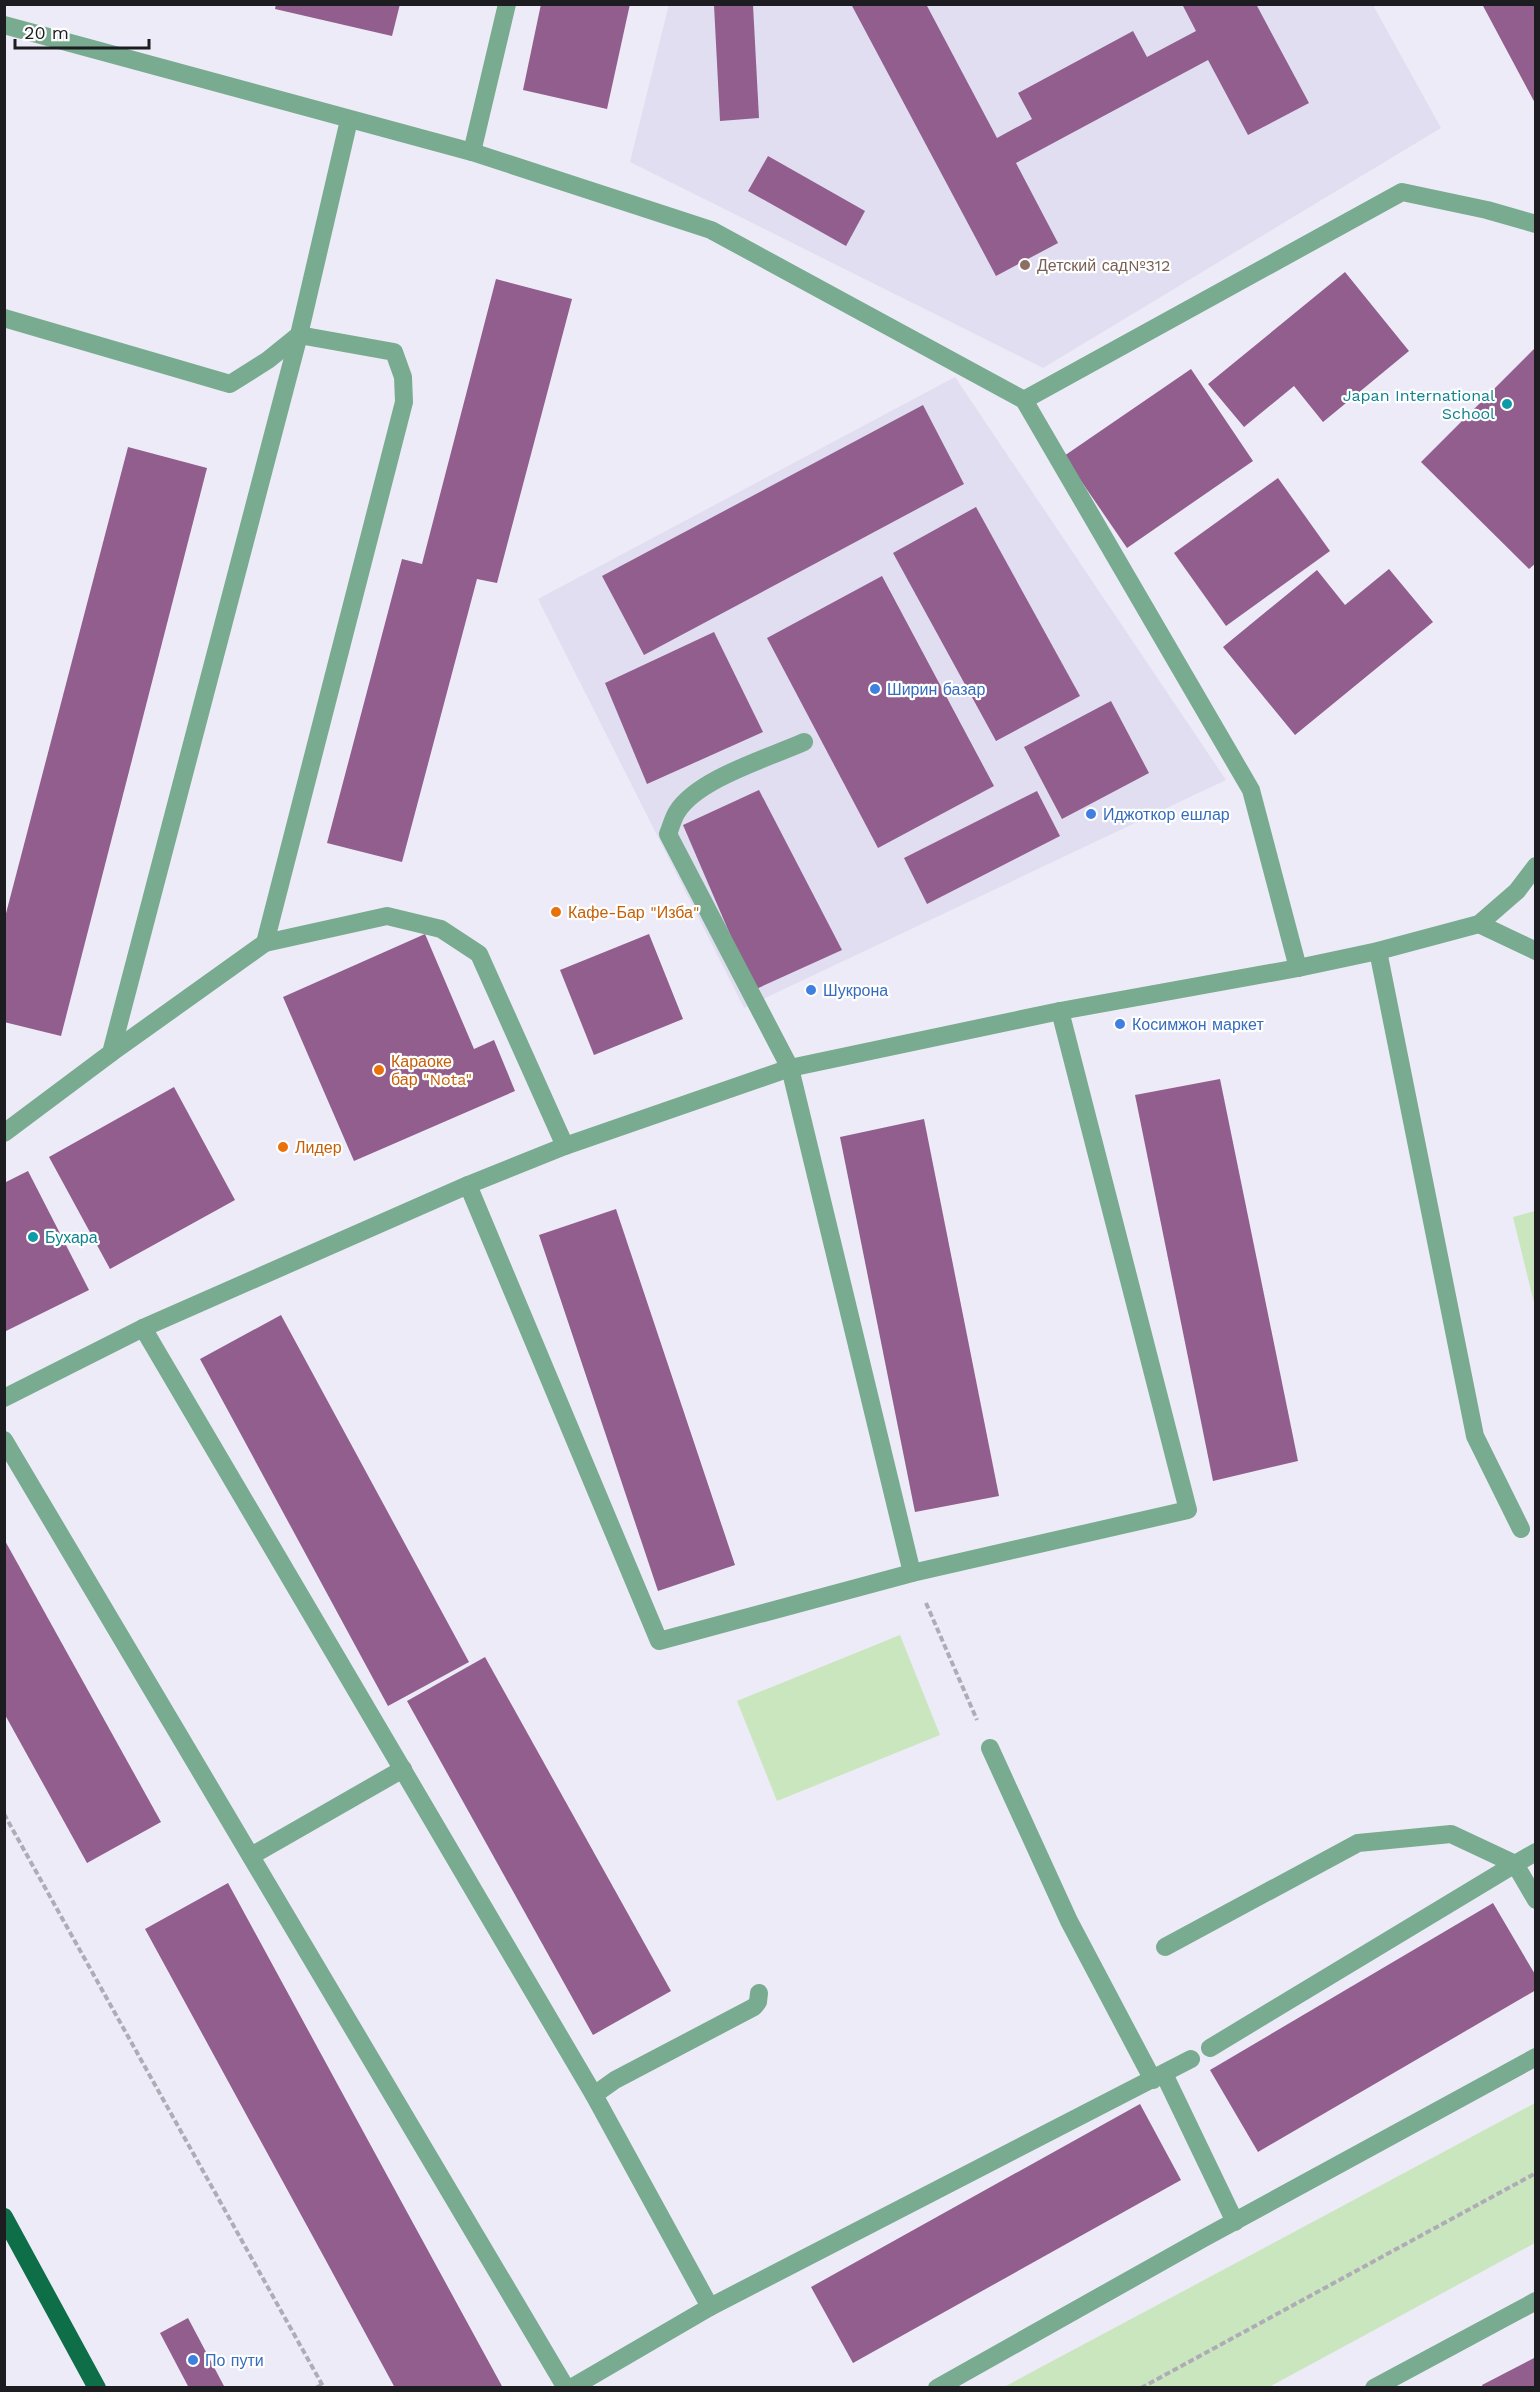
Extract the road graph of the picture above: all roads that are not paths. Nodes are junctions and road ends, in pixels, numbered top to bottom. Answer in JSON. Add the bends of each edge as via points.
{"nodes":[{"id":1,"x":507,"y":4,"type":"edge"},
{"id":2,"x":4,"y":25,"type":"edge"},
{"id":3,"x":349,"y":120,"type":"junction"},
{"id":4,"x":472,"y":152,"type":"junction"},
{"id":5,"x":1536,"y":224,"type":"edge"},
{"id":6,"x":4,"y":318,"type":"edge"},
{"id":7,"x":299,"y":335,"type":"junction"},
{"id":8,"x":1024,"y":400,"type":"junction"},
{"id":9,"x":804,"y":742,"type":"dead end"},
{"id":10,"x":1536,"y":866,"type":"edge"},
{"id":11,"x":1479,"y":924,"type":"junction"},
{"id":12,"x":265,"y":943,"type":"junction"},
{"id":13,"x":1378,"y":951,"type":"junction"},
{"id":14,"x":1536,"y":951,"type":"edge"},
{"id":15,"x":1298,"y":968,"type":"junction"},
{"id":16,"x":1060,"y":1011,"type":"junction"},
{"id":17,"x":111,"y":1053,"type":"junction"},
{"id":18,"x":790,"y":1068,"type":"junction"},
{"id":19,"x":4,"y":1133,"type":"edge"},
{"id":20,"x":566,"y":1146,"type":"junction"},
{"id":21,"x":468,"y":1185,"type":"junction"},
{"id":22,"x":143,"y":1328,"type":"junction"},
{"id":23,"x":4,"y":1398,"type":"edge"},
{"id":24,"x":4,"y":1440,"type":"edge"},
{"id":25,"x":1521,"y":1529,"type":"dead end"},
{"id":26,"x":912,"y":1573,"type":"junction"},
{"id":27,"x":990,"y":1748,"type":"road end"},
{"id":28,"x":403,"y":1769,"type":"junction"},
{"id":29,"x":1536,"y":1852,"type":"edge"},
{"id":30,"x":251,"y":1856,"type":"junction"},
{"id":31,"x":1515,"y":1864,"type":"junction"},
{"id":32,"x":1536,"y":1900,"type":"edge"},
{"id":33,"x":1165,"y":1947,"type":"dead end"},
{"id":34,"x":759,"y":1993,"type":"dead end"},
{"id":35,"x":1210,"y":2048,"type":"dead end"},
{"id":36,"x":1536,"y":2058,"type":"edge"},
{"id":37,"x":1191,"y":2059,"type":"dead end"},
{"id":38,"x":1159,"y":2077,"type":"junction"},
{"id":39,"x":594,"y":2095,"type":"junction"},
{"id":40,"x":4,"y":2217,"type":"edge"},
{"id":41,"x":1235,"y":2222,"type":"junction"},
{"id":42,"x":1536,"y":2301,"type":"edge"},
{"id":43,"x":711,"y":2307,"type":"junction"},
{"id":44,"x":1405,"y":2380,"type":"edge"},
{"id":45,"x":97,"y":2388,"type":"edge"},
{"id":46,"x":566,"y":2388,"type":"edge"},
{"id":47,"x":572,"y":2388,"type":"edge"},
{"id":48,"x":937,"y":2388,"type":"edge"},
{"id":49,"x":1374,"y":2388,"type":"edge"}],
"edges":[{"from":1,"to":4,"type":"lane"},
{"from":2,"to":3,"type":"lane"},
{"from":3,"to":4,"type":"lane"},
{"from":3,"to":7,"type":"lane"},
{"from":4,"to":8,"type":"lane","via":[[711,230]]},
{"from":5,"to":8,"type":"lane","via":[[1402,192]]},
{"from":6,"to":7,"type":"lane","via":[[230,384]]},
{"from":7,"to":12,"type":"lane","via":[[394,352],[403,377],[404,402]]},
{"from":7,"to":17,"type":"lane"},
{"from":8,"to":15,"type":"lane","via":[[1251,790]]},
{"from":9,"to":18,"type":"lane","via":[[708,783],[676,812],[668,834]]},
{"from":10,"to":11,"type":"lane","via":[[1518,891]]},
{"from":11,"to":13,"type":"lane"},
{"from":11,"to":14,"type":"lane"},
{"from":12,"to":17,"type":"lane"},
{"from":12,"to":20,"type":"lane","via":[[387,916],[441,929],[479,954]]},
{"from":13,"to":15,"type":"lane"},
{"from":13,"to":25,"type":"lane","via":[[1475,1436]]},
{"from":15,"to":16,"type":"lane"},
{"from":16,"to":18,"type":"lane"},
{"from":16,"to":26,"type":"lane","via":[[1188,1510]]},
{"from":17,"to":19,"type":"lane"},
{"from":18,"to":20,"type":"lane"},
{"from":18,"to":26,"type":"lane"},
{"from":20,"to":21,"type":"lane"},
{"from":21,"to":22,"type":"lane"},
{"from":21,"to":26,"type":"lane","via":[[659,1641]]},
{"from":22,"to":23,"type":"lane"},
{"from":22,"to":28,"type":"lane"},
{"from":24,"to":30,"type":"lane"},
{"from":27,"to":38,"type":"lane","via":[[1069,1921]]},
{"from":28,"to":30,"type":"lane"},
{"from":28,"to":39,"type":"lane"},
{"from":29,"to":31,"type":"lane"},
{"from":30,"to":46,"type":"lane"},
{"from":31,"to":32,"type":"lane"},
{"from":31,"to":33,"type":"lane","via":[[1451,1834],[1358,1843]]},
{"from":31,"to":35,"type":"lane"},
{"from":34,"to":39,"type":"lane","via":[[754,2007],[615,2080]]},
{"from":36,"to":41,"type":"lane"},
{"from":37,"to":38,"type":"lane"},
{"from":38,"to":41,"type":"lane"},
{"from":38,"to":43,"type":"lane"},
{"from":39,"to":43,"type":"lane"},
{"from":40,"to":45,"type":"main road"},
{"from":41,"to":48,"type":"lane"},
{"from":42,"to":44,"type":"lane"},
{"from":43,"to":47,"type":"lane"},
{"from":44,"to":49,"type":"lane"}]}
